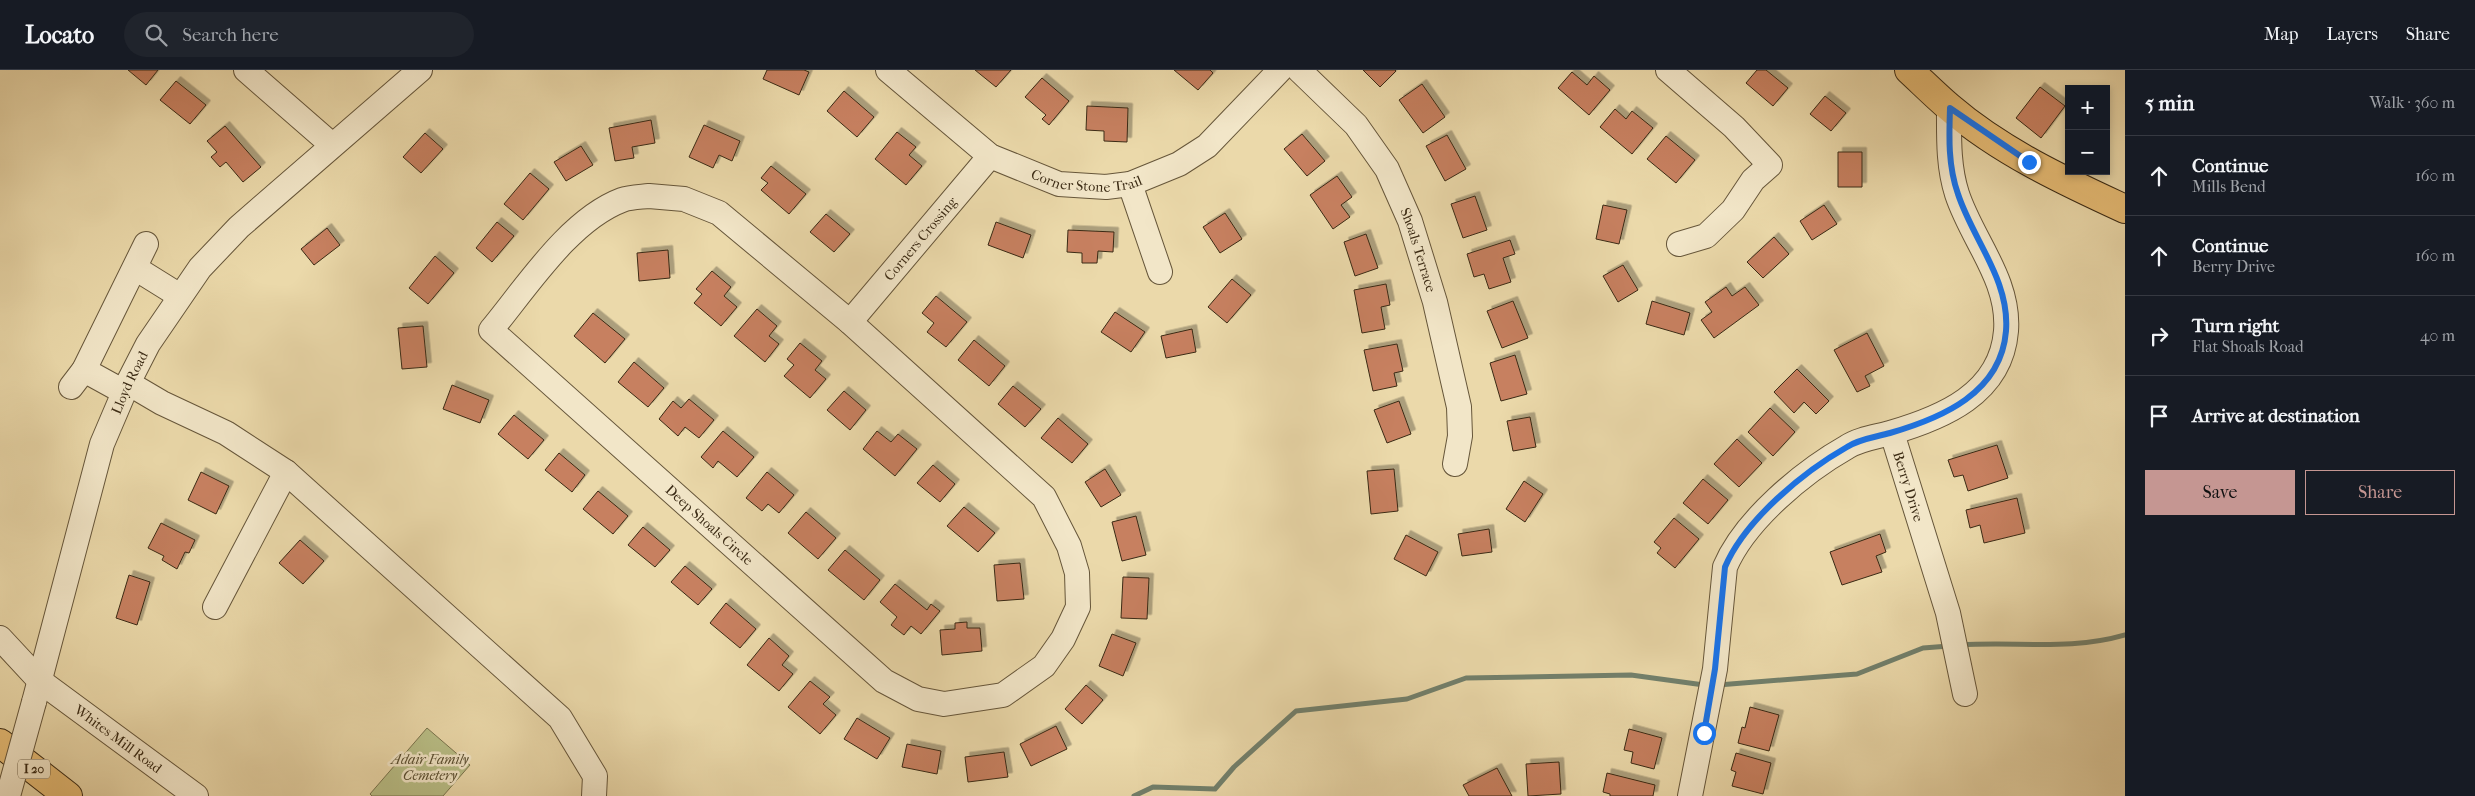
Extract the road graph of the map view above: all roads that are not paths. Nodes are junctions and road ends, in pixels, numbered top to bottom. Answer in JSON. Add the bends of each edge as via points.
{"nodes":[{"id":1,"x":246,"y":70,"type":"edge"},
{"id":2,"x":420,"y":70,"type":"edge"},
{"id":3,"x":888,"y":70,"type":"edge"},
{"id":4,"x":1280,"y":70,"type":"edge"},
{"id":5,"x":1298,"y":70,"type":"edge"},
{"id":6,"x":1668,"y":70,"type":"edge"},
{"id":7,"x":1909,"y":70,"type":"edge"},
{"id":8,"x":1950,"y":108,"type":"junction"},
{"id":9,"x":332,"y":146,"type":"junction"},
{"id":10,"x":990,"y":156,"type":"junction"},
{"id":11,"x":1130,"y":184,"type":"junction"},
{"id":12,"x":2125,"y":209,"type":"edge"},
{"id":13,"x":146,"y":244,"type":"dead end"},
{"id":14,"x":1679,"y":244,"type":"dead end"},
{"id":15,"x":135,"y":268,"type":"junction"},
{"id":16,"x":1160,"y":272,"type":"dead end"},
{"id":17,"x":180,"y":296,"type":"junction"},
{"id":18,"x":850,"y":322,"type":"junction"},
{"id":19,"x":126,"y":388,"type":"junction"},
{"id":20,"x":1892,"y":433,"type":"junction"},
{"id":21,"x":1455,"y":464,"type":"dead end"},
{"id":22,"x":286,"y":472,"type":"junction"},
{"id":23,"x":214,"y":608,"type":"dead end"},
{"id":24,"x":0,"y":638,"type":"edge"},
{"id":25,"x":37,"y":691,"type":"junction"},
{"id":26,"x":1965,"y":694,"type":"dead end"},
{"id":27,"x":0,"y":742,"type":"edge"},
{"id":28,"x":8,"y":796,"type":"edge"},
{"id":29,"x":68,"y":796,"type":"edge"},
{"id":30,"x":196,"y":796,"type":"edge"},
{"id":31,"x":594,"y":796,"type":"edge"},
{"id":32,"x":1690,"y":796,"type":"edge"}],
"edges":[{"from":1,"to":9,"type":"street"},
{"from":2,"to":9,"type":"street","name":"Lloyd Road"},
{"from":3,"to":10,"type":"street","name":"Corner Stone Trail"},
{"from":4,"to":11,"type":"street","name":"Corner Stone Trail","via":[[1207,146],[1179,164]]},
{"from":5,"to":21,"type":"street","name":"Shoals Terrace","via":[[1356,125],[1387,169],[1410,221],[1460,407],[1460,436]]},
{"from":6,"to":14,"type":"street","via":[[1734,127],[1770,165],[1752,180],[1733,210],[1706,236]]},
{"from":7,"to":8,"type":"main road"},
{"from":8,"to":12,"type":"main road","via":[[2029,162]]},
{"from":8,"to":20,"type":"street","name":"Berry Drive","via":[[1952,174],[1968,222],[2000,282],[2006,333],[1994,370],[1972,396],[1942,414]]},
{"from":9,"to":17,"type":"street","name":"Lloyd Road","via":[[239,227],[200,268]]},
{"from":10,"to":11,"type":"street","name":"Corner Stone Trail","via":[[1060,184],[1106,187]]},
{"from":10,"to":18,"type":"street","name":"Corners Crossing"},
{"from":11,"to":16,"type":"street"},
{"from":13,"to":15,"type":"street"},
{"from":15,"to":17,"type":"street"},
{"from":15,"to":19,"type":"street","via":[[77,378]]},
{"from":17,"to":19,"type":"street","name":"Lloyd Road","via":[[148,344]]},
{"from":18,"to":18,"type":"street","name":"Deep Shoals Circle","via":[[719,213],[684,199],[649,196],[622,200],[581,225],[491,330],[884,681],[918,699],[944,704],[1003,695],[1044,666],[1063,639],[1078,607],[1077,573],[1070,546],[1044,497]]},
{"from":19,"to":22,"type":"street","via":[[226,433]]},
{"from":19,"to":25,"type":"street","name":"Lloyd Road","via":[[102,444]]},
{"from":20,"to":26,"type":"street","name":"Berry Drive","via":[[1948,613]]},
{"from":20,"to":32,"type":"street","via":[[1848,445],[1821,464],[1789,489],[1745,533],[1732,552],[1725,567],[1715,669]]},
{"from":22,"to":23,"type":"street"},
{"from":22,"to":31,"type":"street","via":[[560,718],[595,776]]},
{"from":24,"to":25,"type":"street","name":"Whites Mill Road"},
{"from":25,"to":28,"type":"street","name":"Lloyd Road","bridge":true},
{"from":25,"to":30,"type":"street","name":"Whites Mill Road"},
{"from":27,"to":29,"type":"main road","number":"I 20"}]}
